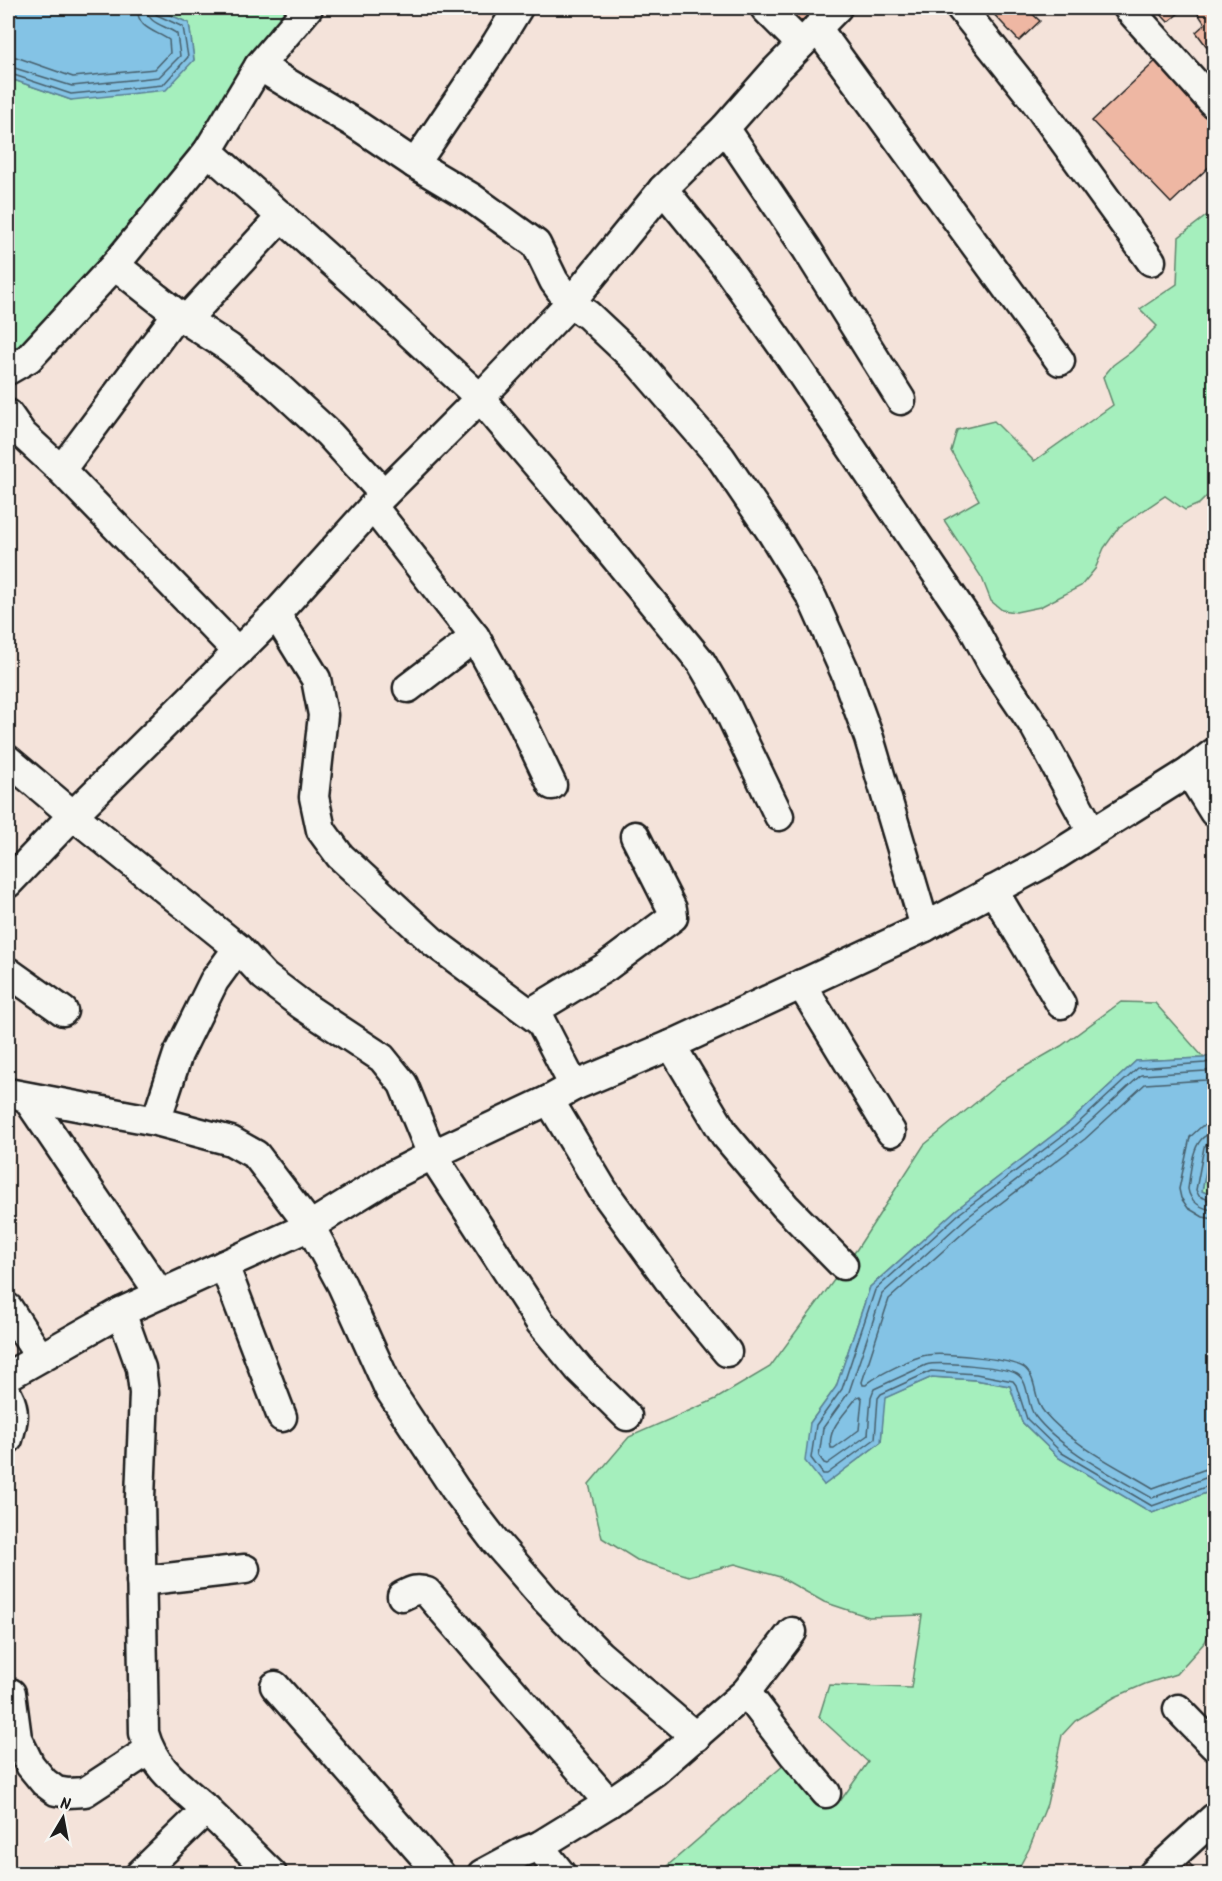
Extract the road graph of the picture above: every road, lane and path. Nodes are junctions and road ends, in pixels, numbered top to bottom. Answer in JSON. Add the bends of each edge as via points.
{"nodes":[{"id":1,"x":308,"y":8,"type":"edge"},
{"id":2,"x":518,"y":8,"type":"edge"},
{"id":3,"x":765,"y":8,"type":"edge"},
{"id":4,"x":837,"y":8,"type":"edge"},
{"id":5,"x":960,"y":8,"type":"edge"},
{"id":6,"x":1128,"y":8,"type":"edge"},
{"id":7,"x":809,"y":36,"type":"junction"},
{"id":8,"x":259,"y":66,"type":"junction"},
{"id":9,"x":1215,"y":104,"type":"edge"},
{"id":10,"x":725,"y":128,"type":"junction"},
{"id":11,"x":208,"y":151,"type":"junction"},
{"id":12,"x":415,"y":164,"type":"junction"},
{"id":13,"x":663,"y":189,"type":"junction"},
{"id":14,"x":282,"y":216,"type":"junction"},
{"id":15,"x":1150,"y":261,"type":"dead end"},
{"id":16,"x":115,"y":265,"type":"junction"},
{"id":17,"x":570,"y":303,"type":"junction"},
{"id":18,"x":182,"y":317,"type":"junction"},
{"id":19,"x":1060,"y":361,"type":"dead end"},
{"id":20,"x":8,"y":370,"type":"edge"},
{"id":21,"x":480,"y":398,"type":"junction"},
{"id":22,"x":901,"y":400,"type":"dead end"},
{"id":23,"x":8,"y":414,"type":"edge"},
{"id":24,"x":61,"y":470,"type":"junction"},
{"id":25,"x":378,"y":501,"type":"junction"},
{"id":26,"x":276,"y":614,"type":"junction"},
{"id":27,"x":475,"y":637,"type":"junction"},
{"id":28,"x":238,"y":652,"type":"junction"},
{"id":29,"x":408,"y":688,"type":"dead end"},
{"id":30,"x":1215,"y":753,"type":"edge"},
{"id":31,"x":8,"y":760,"type":"edge"},
{"id":32,"x":1189,"y":771,"type":"junction"},
{"id":33,"x":552,"y":785,"type":"dead end"},
{"id":34,"x":1215,"y":812,"type":"edge"},
{"id":35,"x":73,"y":815,"type":"junction"},
{"id":36,"x":779,"y":816,"type":"dead end"},
{"id":37,"x":1092,"y":832,"type":"junction"},
{"id":38,"x":635,"y":836,"type":"dead end"},
{"id":39,"x":8,"y":883,"type":"edge"},
{"id":40,"x":993,"y":890,"type":"junction"},
{"id":41,"x":925,"y":927,"type":"junction"},
{"id":42,"x":238,"y":948,"type":"junction"},
{"id":43,"x":8,"y":972,"type":"edge"},
{"id":44,"x":801,"y":984,"type":"junction"},
{"id":45,"x":1061,"y":1004,"type":"dead end"},
{"id":46,"x":63,"y":1011,"type":"dead end"},
{"id":47,"x":530,"y":1013,"type":"junction"},
{"id":48,"x":671,"y":1045,"type":"junction"},
{"id":49,"x":574,"y":1086,"type":"junction"},
{"id":50,"x":17,"y":1095,"type":"edge"},
{"id":51,"x":549,"y":1100,"type":"junction"},
{"id":52,"x":156,"y":1121,"type":"junction"},
{"id":53,"x":891,"y":1132,"type":"dead end"},
{"id":54,"x":432,"y":1155,"type":"junction"},
{"id":55,"x":310,"y":1226,"type":"junction"},
{"id":56,"x":224,"y":1265,"type":"junction"},
{"id":57,"x":843,"y":1265,"type":"dead end"},
{"id":58,"x":159,"y":1294,"type":"junction"},
{"id":59,"x":8,"y":1308,"type":"edge"},
{"id":60,"x":121,"y":1312,"type":"junction"},
{"id":61,"x":727,"y":1352,"type":"dead end"},
{"id":62,"x":40,"y":1357,"type":"junction"},
{"id":63,"x":8,"y":1376,"type":"edge"},
{"id":64,"x":8,"y":1396,"type":"edge"},
{"id":65,"x":282,"y":1416,"type":"dead end"},
{"id":66,"x":627,"y":1416,"type":"dead end"},
{"id":67,"x":8,"y":1439,"type":"edge"},
{"id":68,"x":245,"y":1569,"type":"dead end"},
{"id":69,"x":141,"y":1581,"type":"junction"},
{"id":70,"x":402,"y":1596,"type":"dead end"},
{"id":71,"x":792,"y":1632,"type":"dead end"},
{"id":72,"x":275,"y":1686,"type":"dead end"},
{"id":73,"x":746,"y":1692,"type":"junction"},
{"id":74,"x":11,"y":1693,"type":"dead end"},
{"id":75,"x":1178,"y":1709,"type":"dead end"},
{"id":76,"x":696,"y":1737,"type":"junction"},
{"id":77,"x":1215,"y":1746,"type":"edge"},
{"id":78,"x":148,"y":1750,"type":"junction"},
{"id":79,"x":826,"y":1793,"type":"dead end"},
{"id":80,"x":609,"y":1803,"type":"junction"},
{"id":81,"x":207,"y":1809,"type":"junction"},
{"id":82,"x":1215,"y":1818,"type":"edge"},
{"id":83,"x":539,"y":1846,"type":"junction"},
{"id":84,"x":140,"y":1874,"type":"edge"},
{"id":85,"x":272,"y":1874,"type":"edge"},
{"id":86,"x":440,"y":1874,"type":"edge"},
{"id":87,"x":482,"y":1874,"type":"edge"},
{"id":88,"x":561,"y":1874,"type":"edge"},
{"id":89,"x":1153,"y":1874,"type":"edge"}],
"edges":[{"from":1,"to":8,"type":"street"},
{"from":2,"to":12,"type":"street"},
{"from":3,"to":7,"type":"street"},
{"from":4,"to":7,"type":"street"},
{"from":5,"to":15,"type":"street","via":[[1035,102]]},
{"from":6,"to":9,"type":"street"},
{"from":7,"to":10,"type":"street"},
{"from":7,"to":19,"type":"street"},
{"from":8,"to":11,"type":"street"},
{"from":8,"to":12,"type":"street"},
{"from":10,"to":13,"type":"street"},
{"from":10,"to":22,"type":"street"},
{"from":11,"to":14,"type":"street"},
{"from":11,"to":16,"type":"street"},
{"from":12,"to":17,"type":"street","via":[[536,244]]},
{"from":13,"to":17,"type":"street"},
{"from":13,"to":37,"type":"street","via":[[724,264],[972,626],[1035,727]]},
{"from":14,"to":18,"type":"street"},
{"from":14,"to":21,"type":"street"},
{"from":16,"to":18,"type":"street"},
{"from":16,"to":20,"type":"street","via":[[29,358]]},
{"from":17,"to":21,"type":"street"},
{"from":17,"to":41,"type":"street","via":[[638,362],[721,458],[812,598],[869,738]]},
{"from":18,"to":24,"type":"street"},
{"from":18,"to":25,"type":"street","via":[[276,385],[329,434]]},
{"from":21,"to":25,"type":"street"},
{"from":21,"to":36,"type":"street","via":[[701,662]]},
{"from":23,"to":24,"type":"street","via":[[22,434]]},
{"from":24,"to":28,"type":"street"},
{"from":25,"to":26,"type":"street"},
{"from":25,"to":27,"type":"street"},
{"from":26,"to":28,"type":"street"},
{"from":26,"to":47,"type":"street","via":[[316,679],[323,715],[314,797],[321,830],[340,856],[432,941]]},
{"from":27,"to":29,"type":"street"},
{"from":27,"to":33,"type":"street"},
{"from":28,"to":35,"type":"street"},
{"from":30,"to":32,"type":"street"},
{"from":31,"to":35,"type":"street"},
{"from":32,"to":34,"type":"street"},
{"from":32,"to":37,"type":"street"},
{"from":35,"to":39,"type":"street"},
{"from":35,"to":42,"type":"street"},
{"from":37,"to":40,"type":"street"},
{"from":38,"to":47,"type":"street","via":[[673,916],[606,967]]},
{"from":40,"to":41,"type":"street"},
{"from":40,"to":45,"type":"street"},
{"from":41,"to":44,"type":"street"},
{"from":42,"to":52,"type":"street","via":[[214,981],[192,1024]]},
{"from":42,"to":54,"type":"street","via":[[264,976],[382,1058],[403,1084]]},
{"from":43,"to":46,"type":"street"},
{"from":44,"to":48,"type":"street"},
{"from":44,"to":53,"type":"street"},
{"from":47,"to":49,"type":"street","via":[[541,1022]]},
{"from":48,"to":49,"type":"street"},
{"from":48,"to":57,"type":"street","via":[[725,1135],[785,1206]]},
{"from":49,"to":51,"type":"street"},
{"from":50,"to":52,"type":"street"},
{"from":50,"to":58,"type":"street"},
{"from":51,"to":54,"type":"street"},
{"from":51,"to":61,"type":"street","via":[[603,1190]]},
{"from":52,"to":55,"type":"street","via":[[231,1141],[256,1155]]},
{"from":54,"to":55,"type":"street"},
{"from":54,"to":66,"type":"street","via":[[540,1322],[579,1369]]},
{"from":55,"to":56,"type":"street"},
{"from":55,"to":76,"type":"street","via":[[342,1285],[389,1389],[455,1489],[530,1582],[600,1655]]},
{"from":56,"to":58,"type":"street"},
{"from":56,"to":65,"type":"street"},
{"from":58,"to":60,"type":"street"},
{"from":59,"to":62,"type":"street"},
{"from":60,"to":62,"type":"street"},
{"from":60,"to":69,"type":"street","via":[[141,1368],[144,1393]]},
{"from":62,"to":63,"type":"street"},
{"from":64,"to":67,"type":"street","via":[[14,1418]]},
{"from":68,"to":69,"type":"street"},
{"from":69,"to":78,"type":"street","via":[[144,1733]]},
{"from":70,"to":80,"type":"street","via":[[413,1590],[427,1592]]},
{"from":71,"to":73,"type":"street"},
{"from":72,"to":86,"type":"street"},
{"from":73,"to":76,"type":"street"},
{"from":73,"to":79,"type":"street"},
{"from":74,"to":78,"type":"street","via":[[17,1738],[30,1765],[56,1791],[85,1792]]},
{"from":75,"to":77,"type":"street"},
{"from":76,"to":80,"type":"street"},
{"from":78,"to":81,"type":"street","via":[[179,1787]]},
{"from":80,"to":83,"type":"street"},
{"from":81,"to":84,"type":"street"},
{"from":81,"to":85,"type":"street"},
{"from":82,"to":89,"type":"street"},
{"from":83,"to":87,"type":"street"},
{"from":83,"to":88,"type":"street"}]}
